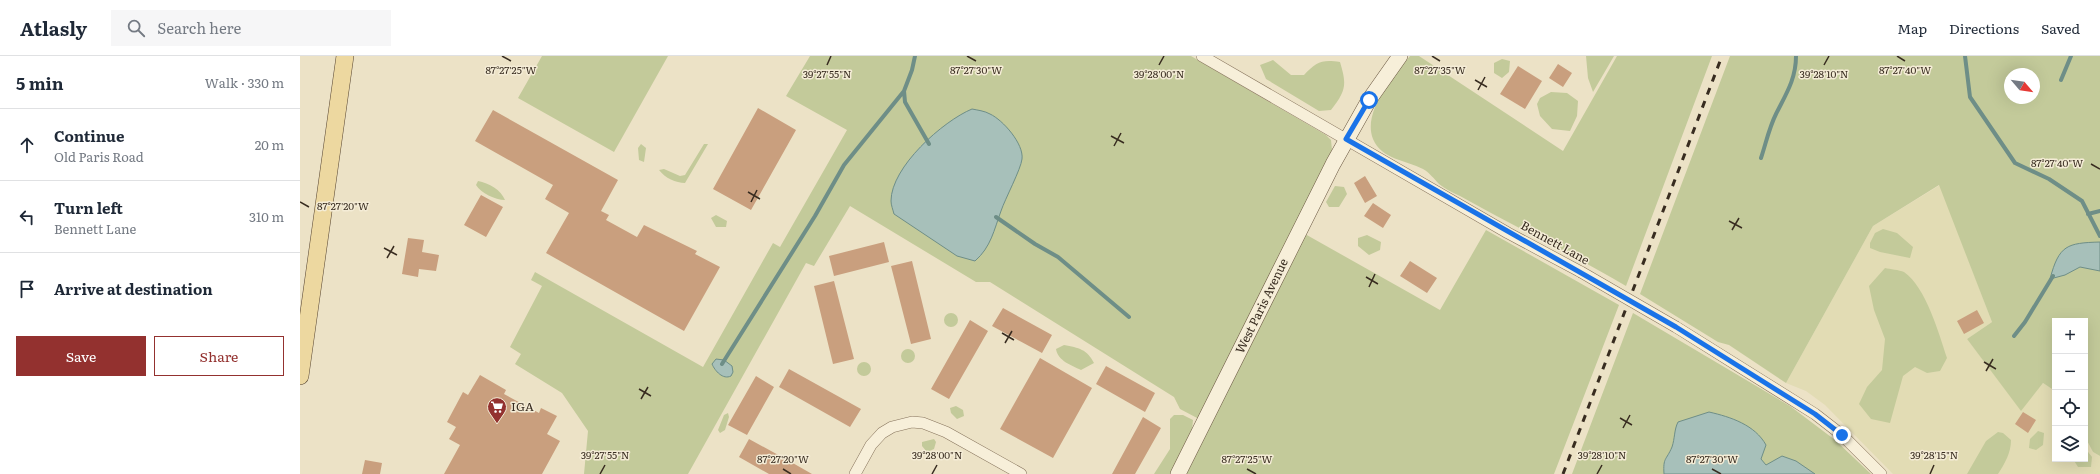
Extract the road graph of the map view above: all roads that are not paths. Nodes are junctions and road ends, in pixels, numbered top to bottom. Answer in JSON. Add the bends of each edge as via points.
{"nodes":[{"id":1,"x":345,"y":56,"type":"edge"},
{"id":2,"x":1202,"y":56,"type":"edge"},
{"id":3,"x":1400,"y":56,"type":"edge"},
{"id":4,"x":1346,"y":139,"type":"junction"},
{"id":5,"x":300,"y":376,"type":"edge"},
{"id":6,"x":856,"y":474,"type":"edge"},
{"id":7,"x":1021,"y":474,"type":"edge"},
{"id":8,"x":1178,"y":474,"type":"edge"},
{"id":9,"x":1881,"y":474,"type":"edge"}],
"edges":[{"from":1,"to":5,"type":"main road"},
{"from":2,"to":4,"type":"street","name":"Bennett Lane"},
{"from":3,"to":4,"type":"main road","name":"West Paris Avenue"},
{"from":4,"to":8,"type":"main road","name":"West Paris Avenue"},
{"from":4,"to":9,"type":"street","name":"Bennett Lane","bridge":true,"via":[[1676,327],[1815,414],[1842,435]]},
{"from":6,"to":7,"type":"street","via":[[872,445],[882,433],[912,422],[933,426]]}]}
